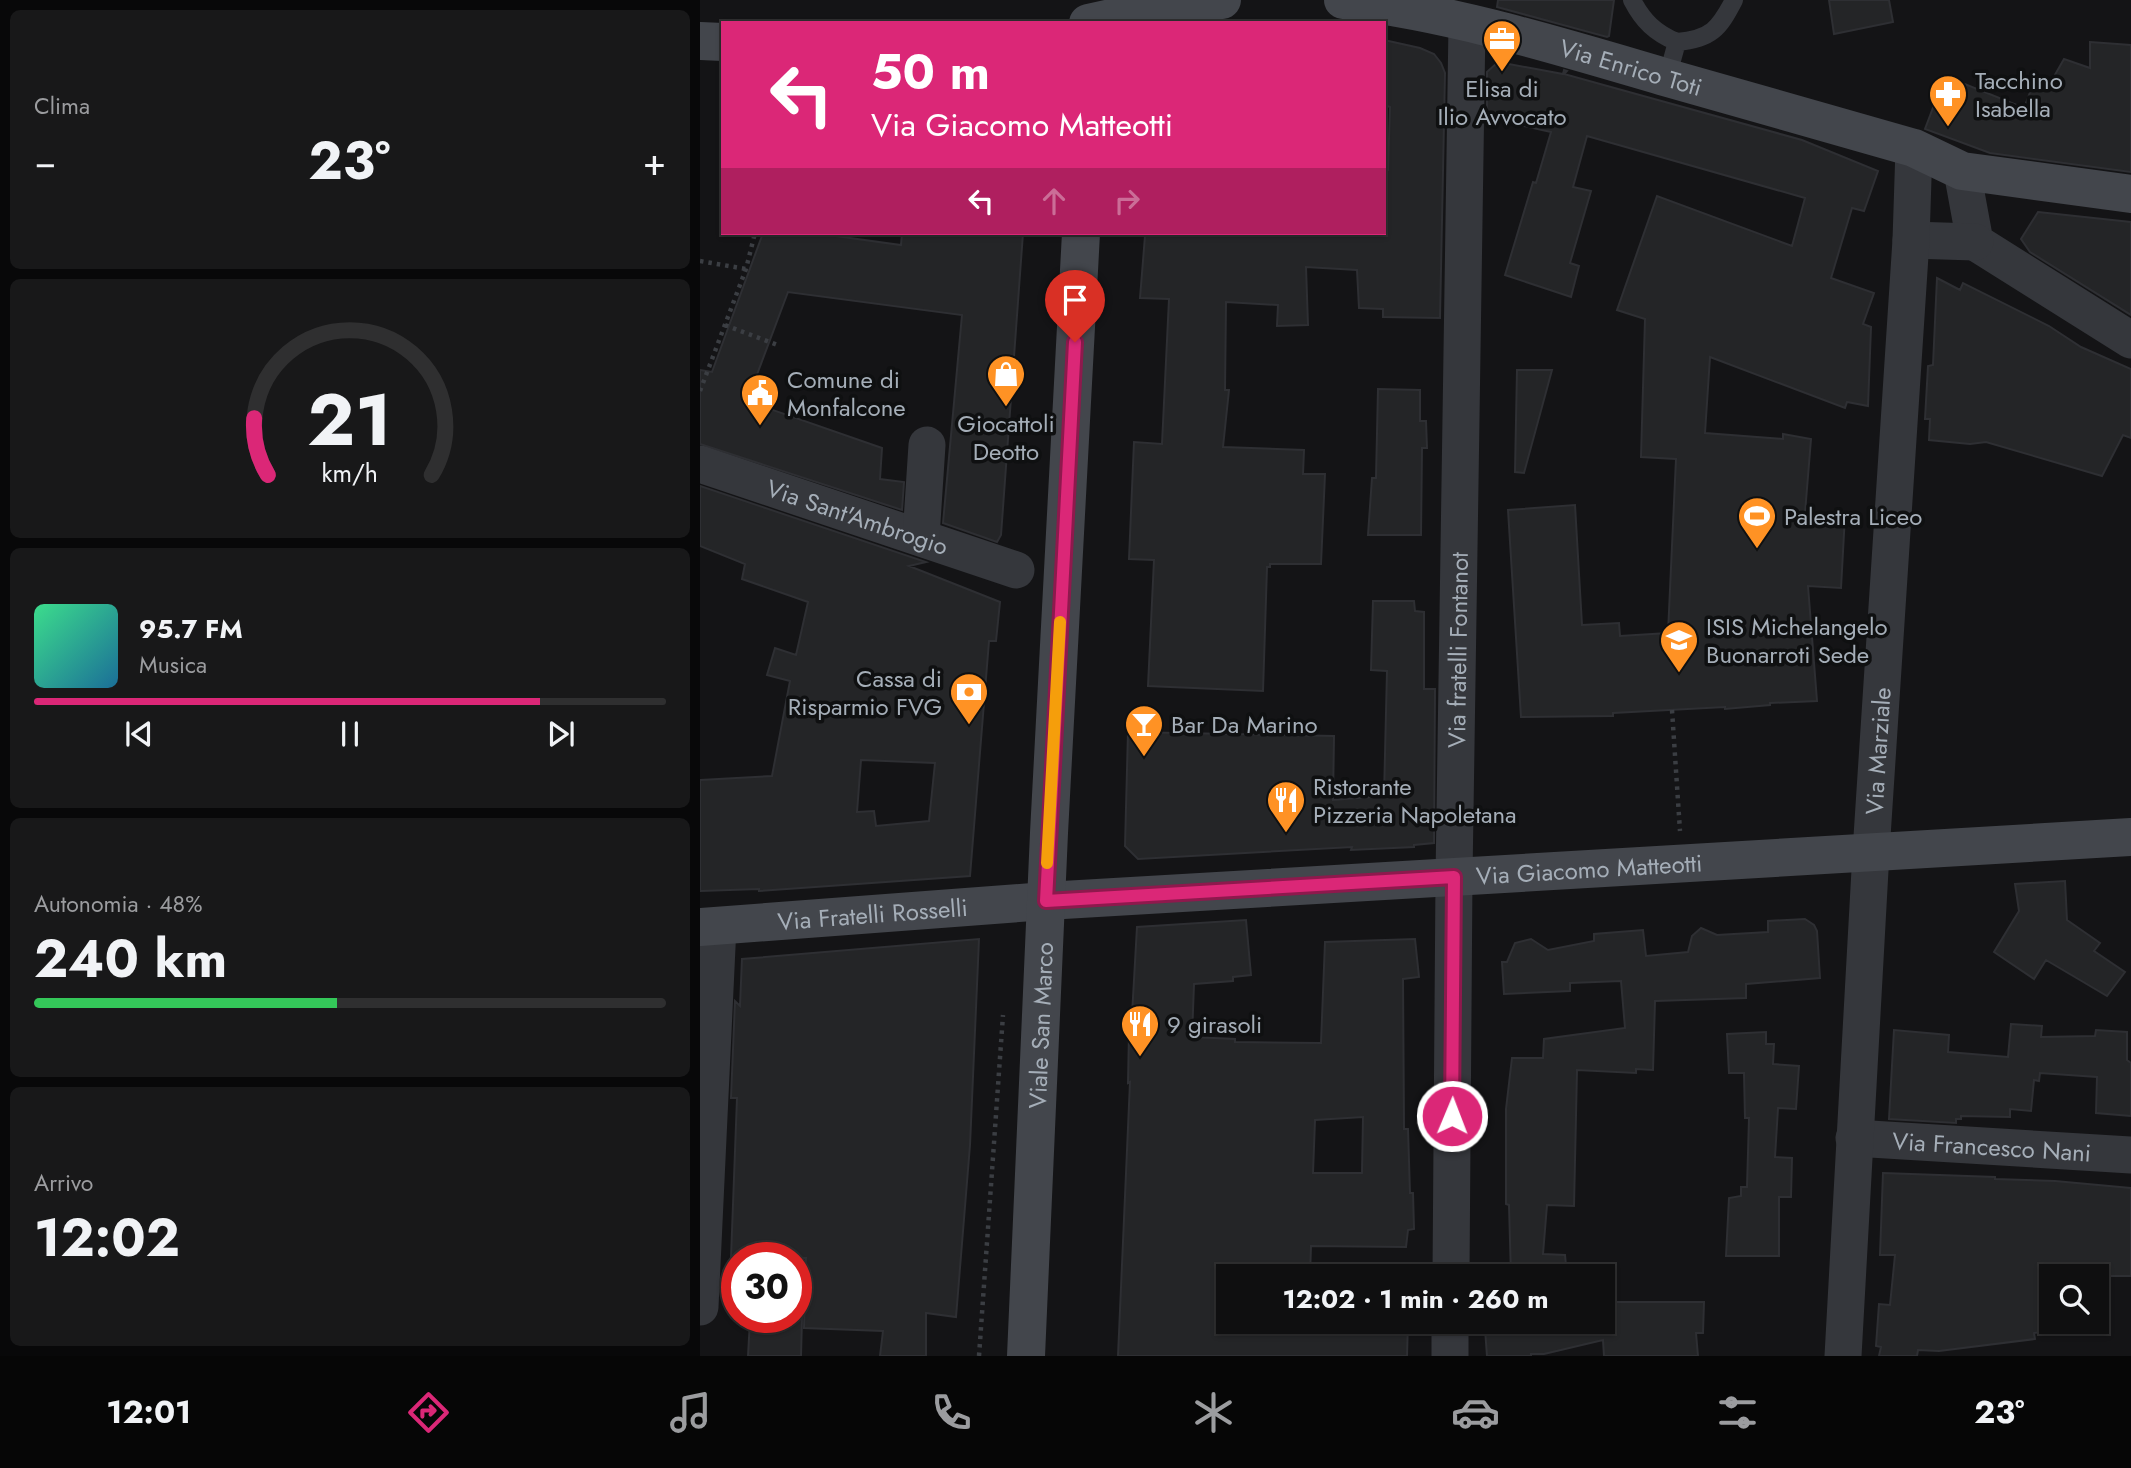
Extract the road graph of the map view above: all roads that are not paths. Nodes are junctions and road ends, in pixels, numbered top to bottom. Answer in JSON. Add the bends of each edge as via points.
{"nodes":[{"id":1,"x":1222,"y":0,"type":"edge"},
{"id":2,"x":1343,"y":0,"type":"edge"},
{"id":3,"x":1632,"y":0,"type":"edge"},
{"id":4,"x":1734,"y":0,"type":"edge"},
{"id":5,"x":1142,"y":11,"type":"edge"},
{"id":6,"x":1097,"y":21,"type":"edge"},
{"id":7,"x":1467,"y":24,"type":"junction"},
{"id":8,"x":700,"y":41,"type":"edge"},
{"id":9,"x":721,"y":42,"type":"edge"},
{"id":10,"x":1672,"y":60,"type":"junction"},
{"id":11,"x":1914,"y":148,"type":"junction"},
{"id":12,"x":1962,"y":171,"type":"junction"},
{"id":13,"x":2131,"y":194,"type":"edge"},
{"id":14,"x":1081,"y":235,"type":"edge"},
{"id":15,"x":1911,"y":240,"type":"junction"},
{"id":16,"x":1975,"y":242,"type":"junction"},
{"id":17,"x":2131,"y":340,"type":"edge"},
{"id":18,"x":927,"y":444,"type":"dead end"},
{"id":19,"x":700,"y":464,"type":"edge"},
{"id":20,"x":921,"y":537,"type":"junction"},
{"id":21,"x":1016,"y":569,"type":"dead end"},
{"id":22,"x":2131,"y":837,"type":"edge"},
{"id":23,"x":1871,"y":852,"type":"junction"},
{"id":24,"x":1454,"y":877,"type":"junction"},
{"id":25,"x":1046,"y":901,"type":"junction"},
{"id":26,"x":709,"y":927,"type":"edge"},
{"id":27,"x":1854,"y":1138,"type":"junction"},
{"id":28,"x":2131,"y":1155,"type":"edge"},
{"id":29,"x":1451,"y":1264,"type":"edge"},
{"id":30,"x":700,"y":1307,"type":"edge"},
{"id":31,"x":1450,"y":1334,"type":"edge"},
{"id":32,"x":1026,"y":1356,"type":"edge"},
{"id":33,"x":1450,"y":1356,"type":"edge"},
{"id":34,"x":1843,"y":1356,"type":"edge"}],
"edges":[{"from":1,"to":5,"type":"main road"},
{"from":2,"to":7,"type":"main road","name":"Via Enrico Toti"},
{"from":3,"to":10,"type":"lane","via":[[1641,18],[1660,34]]},
{"from":4,"to":10,"type":"lane","via":[[1722,24]]},
{"from":5,"to":6,"type":"main road"},
{"from":7,"to":10,"type":"main road","name":"Via Enrico Toti","via":[[1596,56]]},
{"from":7,"to":24,"type":"street","name":"Via fratelli Fontanot"},
{"from":8,"to":9,"type":"main road"},
{"from":10,"to":11,"type":"main road","name":"Via Enrico Toti"},
{"from":11,"to":12,"type":"main road","name":"Via Enrico Toti"},
{"from":11,"to":15,"type":"street","name":"Via Marziale"},
{"from":12,"to":13,"type":"main road","name":"Via Enrico Toti"},
{"from":12,"to":16,"type":"street"},
{"from":14,"to":25,"type":"main road","name":"Viale San Marco"},
{"from":15,"to":16,"type":"street"},
{"from":15,"to":23,"type":"street","name":"Via Marziale"},
{"from":16,"to":17,"type":"street"},
{"from":18,"to":20,"type":"street"},
{"from":19,"to":20,"type":"street","name":"Via Sant'Ambrogio"},
{"from":20,"to":21,"type":"street","name":"Via Sant'Ambrogio"},
{"from":22,"to":23,"type":"main road","name":"Via Giacomo Matteotti"},
{"from":23,"to":24,"type":"main road","name":"Via Giacomo Matteotti"},
{"from":23,"to":27,"type":"street","name":"Via Marziale"},
{"from":24,"to":25,"type":"main road","name":"Via Giacomo Matteotti"},
{"from":24,"to":29,"type":"street","name":"Via fratelli Fontanot"},
{"from":25,"to":26,"type":"main road","name":"Via Fratelli Rosselli"},
{"from":25,"to":32,"type":"main road","name":"Viale San Marco"},
{"from":26,"to":30,"type":"street"},
{"from":27,"to":28,"type":"street","name":"Via Francesco Nani"},
{"from":27,"to":34,"type":"street","name":"Via Marziale"},
{"from":31,"to":33,"type":"street"}]}
